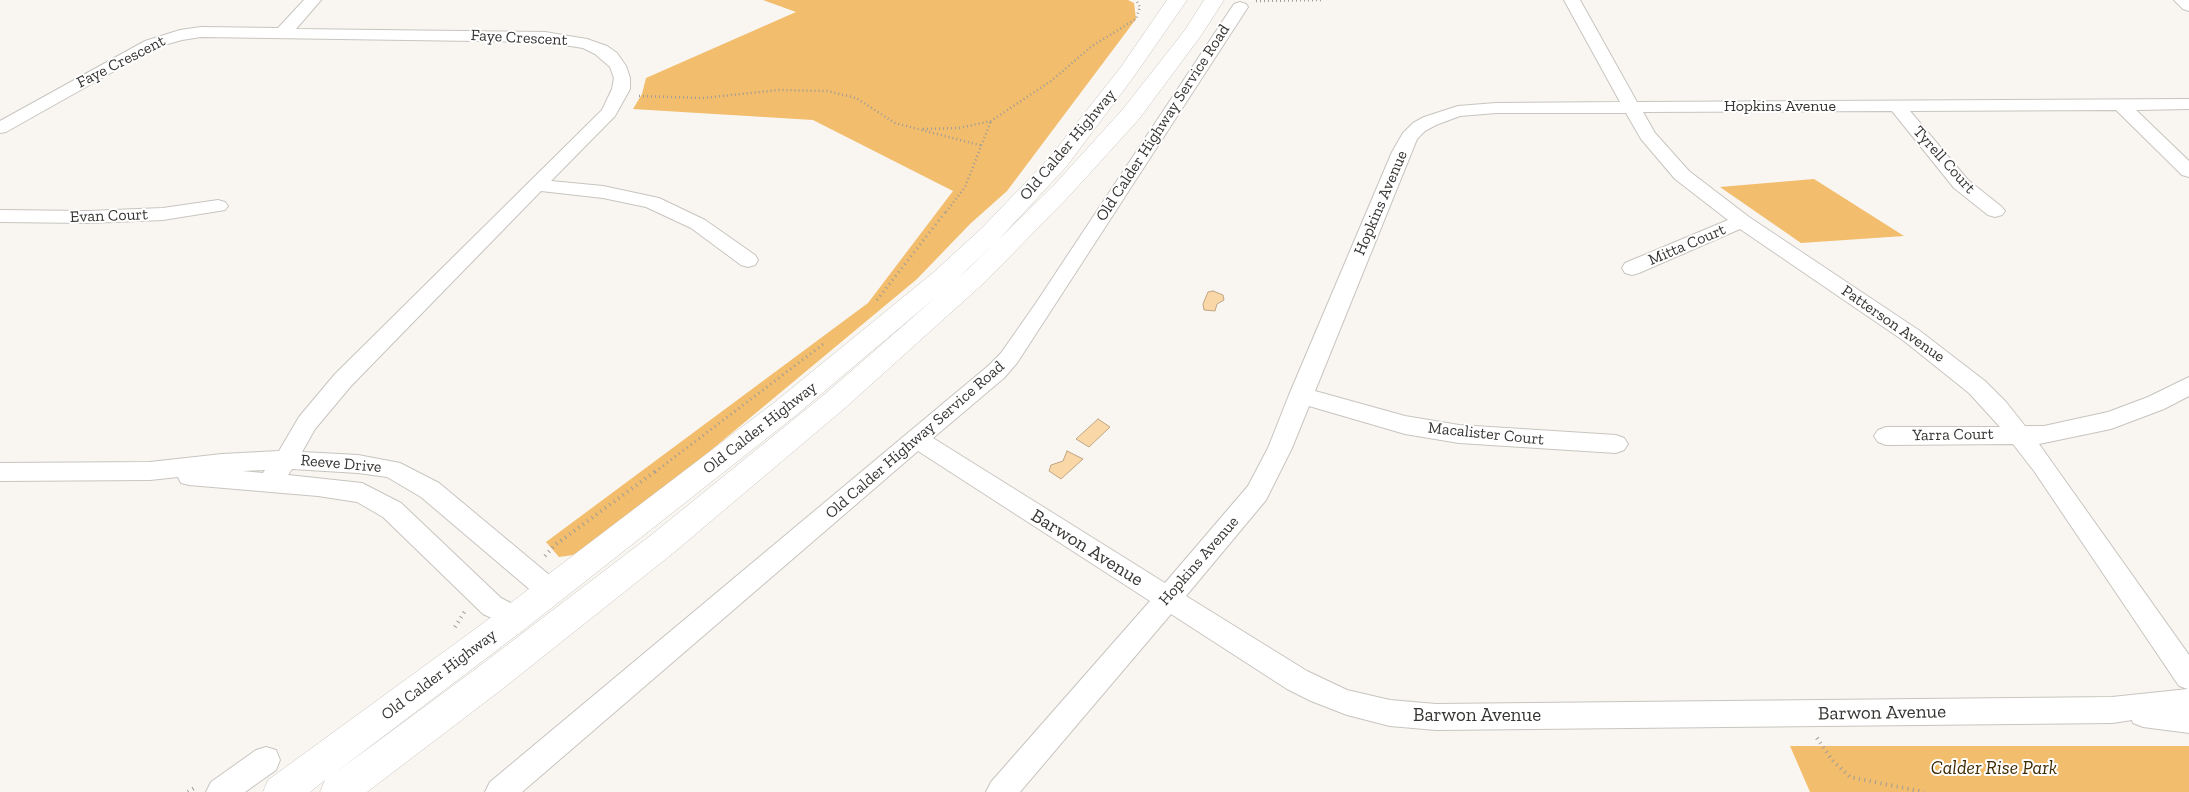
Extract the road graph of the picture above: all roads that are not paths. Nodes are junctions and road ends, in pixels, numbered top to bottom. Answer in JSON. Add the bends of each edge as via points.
{"nodes":[{"id":1,"x":313,"y":0,"type":"edge"},
{"id":2,"x":1177,"y":0,"type":"edge"},
{"id":3,"x":1214,"y":0,"type":"edge"},
{"id":4,"x":1572,"y":0,"type":"edge"},
{"id":5,"x":2182,"y":0,"type":"edge"},
{"id":6,"x":1145,"y":1,"type":"edge"},
{"id":7,"x":1244,"y":4,"type":"road end"},
{"id":8,"x":2189,"y":6,"type":"edge"},
{"id":9,"x":283,"y":33,"type":"junction"},
{"id":10,"x":2121,"y":104,"type":"junction"},
{"id":11,"x":2189,"y":104,"type":"edge"},
{"id":12,"x":1896,"y":105,"type":"junction"},
{"id":13,"x":1630,"y":108,"type":"junction"},
{"id":14,"x":0,"y":128,"type":"edge"},
{"id":15,"x":1058,"y":162,"type":"junction"},
{"id":16,"x":2189,"y":171,"type":"edge"},
{"id":17,"x":536,"y":186,"type":"junction"},
{"id":18,"x":218,"y":206,"type":"dead end"},
{"id":19,"x":1995,"y":211,"type":"dead end"},
{"id":20,"x":0,"y":216,"type":"edge"},
{"id":21,"x":1742,"y":221,"type":"junction"},
{"id":22,"x":748,"y":260,"type":"dead end"},
{"id":23,"x":1632,"y":268,"type":"dead end"},
{"id":24,"x":2189,"y":385,"type":"edge"},
{"id":25,"x":1300,"y":395,"type":"junction"},
{"id":26,"x":1886,"y":436,"type":"dead end"},
{"id":27,"x":2020,"y":436,"type":"junction"},
{"id":28,"x":918,"y":440,"type":"junction"},
{"id":29,"x":1616,"y":444,"type":"dead end"},
{"id":30,"x":286,"y":460,"type":"junction"},
{"id":31,"x":150,"y":471,"type":"junction"},
{"id":32,"x":0,"y":472,"type":"edge"},
{"id":33,"x":268,"y":484,"type":"junction"},
{"id":34,"x":539,"y":582,"type":"junction"},
{"id":35,"x":1166,"y":598,"type":"junction"},
{"id":36,"x":515,"y":618,"type":"junction"},
{"id":37,"x":551,"y":630,"type":"junction"},
{"id":38,"x":2189,"y":677,"type":"edge"},
{"id":39,"x":2189,"y":701,"type":"edge"},
{"id":40,"x":2112,"y":710,"type":"junction"},
{"id":41,"x":2189,"y":720,"type":"edge"},
{"id":42,"x":266,"y":760,"type":"dead end"},
{"id":43,"x":222,"y":792,"type":"edge"},
{"id":44,"x":281,"y":792,"type":"edge"},
{"id":45,"x":338,"y":792,"type":"edge"},
{"id":46,"x":500,"y":792,"type":"edge"},
{"id":47,"x":1002,"y":792,"type":"edge"}],
"edges":[{"from":1,"to":9,"type":"street"},
{"from":2,"to":15,"type":"main road","name":"Old Calder Highway","via":[[1128,71]]},
{"from":3,"to":37,"type":"main road","name":"Old Calder Highway","via":[[1131,114],[1063,189],[977,275],[766,460]]},
{"from":4,"to":13,"type":"street","name":"Patterson Avenue"},
{"from":5,"to":8,"type":"street"},
{"from":6,"to":15,"type":"main road","via":[[1155,12],[1152,18],[1112,73]]},
{"from":7,"to":28,"type":"street","name":"Old Calder Highway Service Road","via":[[1009,358]]},
{"from":9,"to":14,"type":"street","name":"Faye Crescent","via":[[201,32],[166,38],[133,53]]},
{"from":9,"to":17,"type":"street","name":"Faye Crescent","via":[[545,36],[587,44],[611,57],[622,78],[618,96],[608,112]]},
{"from":10,"to":11,"type":"street","name":"Hopkins Avenue"},
{"from":10,"to":12,"type":"street","name":"Hopkins Avenue"},
{"from":10,"to":16,"type":"street"},
{"from":12,"to":13,"type":"street","name":"Hopkins Avenue"},
{"from":12,"to":19,"type":"street","name":"Tyrell Court","via":[[1961,184]]},
{"from":13,"to":21,"type":"street","name":"Patterson Avenue","via":[[1647,134],[1682,174]]},
{"from":13,"to":25,"type":"street","name":"Hopkins Avenue","via":[[1473,110],[1443,115],[1419,127],[1401,152]]},
{"from":15,"to":34,"type":"main road","name":"Old Calder Highway","via":[[991,233],[891,322],[785,409]]},
{"from":17,"to":22,"type":"street","via":[[603,192],[652,202],[698,224]]},
{"from":17,"to":30,"type":"street","via":[[343,380],[307,423]]},
{"from":18,"to":20,"type":"street","name":"Evan Court","via":[[163,214]]},
{"from":21,"to":23,"type":"street","name":"Mitta Court"},
{"from":21,"to":27,"type":"street","name":"Patterson Avenue","via":[[1948,363],[1998,408]]},
{"from":24,"to":27,"type":"street","name":"Yarra Court","via":[[2156,403],[2111,420],[2044,435]]},
{"from":25,"to":29,"type":"street","name":"Macalister Court","via":[[1405,425],[1459,434]]},
{"from":25,"to":35,"type":"street","name":"Hopkins Avenue","via":[[1270,470],[1256,493]]},
{"from":26,"to":27,"type":"street","name":"Yarra Court"},
{"from":27,"to":38,"type":"street","name":"Patterson Avenue"},
{"from":28,"to":35,"type":"street","name":"Barwon Avenue"},
{"from":28,"to":46,"type":"street","name":"Old Calder Highway Service Road"},
{"from":30,"to":31,"type":"street","name":"Reeve Drive"},
{"from":30,"to":33,"type":"street"},
{"from":30,"to":34,"type":"street","name":"Reeve Drive","via":[[358,464],[404,474],[430,490]]},
{"from":31,"to":32,"type":"street","name":"Reeve Drive"},
{"from":31,"to":33,"type":"street","name":"Reeve Drive"},
{"from":33,"to":36,"type":"street","name":"Reeve Drive","via":[[362,493],[392,510],[488,602]]},
{"from":34,"to":36,"type":"main road","name":"Old Calder Highway"},
{"from":34,"to":37,"type":"main road"},
{"from":35,"to":40,"type":"street","name":"Barwon Avenue","via":[[1297,680],[1338,699],[1390,713],[1436,717]]},
{"from":35,"to":47,"type":"street","name":"Hopkins Avenue"},
{"from":36,"to":37,"type":"main road"},
{"from":36,"to":44,"type":"main road","name":"Old Calder Highway"},
{"from":37,"to":45,"type":"main road","name":"Old Calder Highway"},
{"from":39,"to":40,"type":"street","name":"Barwon Avenue"},
{"from":40,"to":41,"type":"street","name":"Barwon Avenue"},
{"from":42,"to":43,"type":"street"}]}
